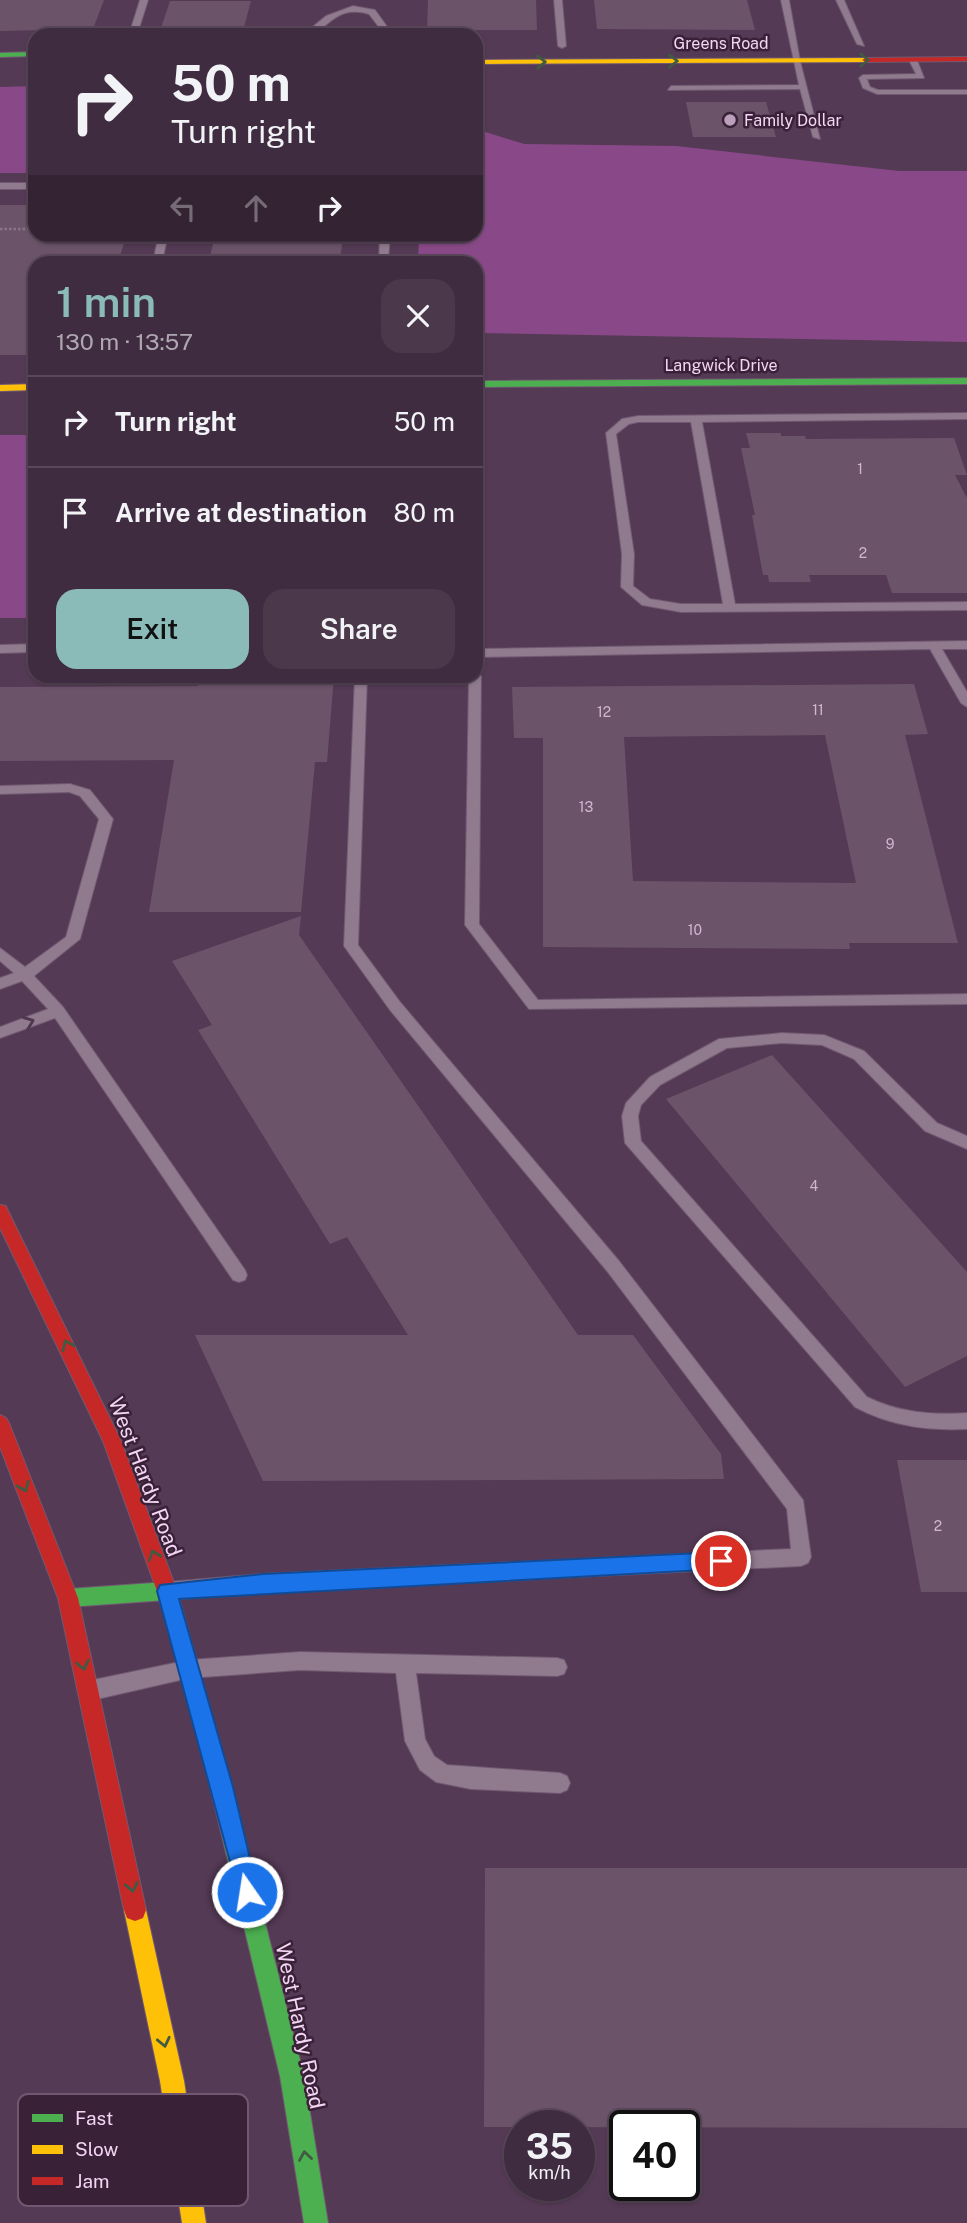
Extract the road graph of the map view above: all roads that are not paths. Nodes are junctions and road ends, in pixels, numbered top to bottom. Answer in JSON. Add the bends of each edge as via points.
{"nodes":[{"id":1,"x":144,"y":0,"type":"edge"},
{"id":2,"x":558,"y":0,"type":"edge"},
{"id":3,"x":785,"y":0,"type":"edge"},
{"id":4,"x":840,"y":0,"type":"edge"},
{"id":5,"x":135,"y":28,"type":"edge"},
{"id":6,"x":315,"y":28,"type":"edge"},
{"id":7,"x":384,"y":28,"type":"edge"},
{"id":8,"x":967,"y":43,"type":"edge"},
{"id":9,"x":861,"y":44,"type":"junction"},
{"id":10,"x":483,"y":46,"type":"edge"},
{"id":11,"x":562,"y":46,"type":"junction"},
{"id":12,"x":0,"y":47,"type":"edge"},
{"id":13,"x":28,"y":47,"type":"edge"},
{"id":14,"x":794,"y":52,"type":"junction"},
{"id":15,"x":28,"y":54,"type":"edge"},
{"id":16,"x":0,"y":55,"type":"edge"},
{"id":17,"x":912,"y":60,"type":"junction"},
{"id":18,"x":967,"y":60,"type":"edge"},
{"id":19,"x":483,"y":62,"type":"edge"},
{"id":20,"x":0,"y":66,"type":"edge"},
{"id":21,"x":28,"y":66,"type":"edge"},
{"id":22,"x":802,"y":87,"type":"junction"},
{"id":23,"x":671,"y":88,"type":"dead end"},
{"id":24,"x":967,"y":92,"type":"edge"},
{"id":25,"x":817,"y":138,"type":"dead end"},
{"id":26,"x":0,"y":186,"type":"edge"},
{"id":27,"x":28,"y":186,"type":"edge"},
{"id":28,"x":967,"y":381,"type":"edge"},
{"id":29,"x":483,"y":384,"type":"edge"},
{"id":30,"x":28,"y":387,"type":"edge"},
{"id":31,"x":0,"y":388,"type":"edge"},
{"id":32,"x":967,"y":416,"type":"edge"},
{"id":33,"x":696,"y":419,"type":"junction"},
{"id":34,"x":967,"y":606,"type":"edge"},
{"id":35,"x":730,"y":608,"type":"junction"},
{"id":36,"x":934,"y":645,"type":"junction"},
{"id":37,"x":967,"y":645,"type":"edge"},
{"id":38,"x":28,"y":648,"type":"edge"},
{"id":39,"x":0,"y":649,"type":"edge"},
{"id":40,"x":483,"y":653,"type":"edge"},
{"id":41,"x":361,"y":683,"type":"edge"},
{"id":42,"x":475,"y":683,"type":"edge"},
{"id":43,"x":967,"y":703,"type":"edge"},
{"id":44,"x":0,"y":790,"type":"edge"},
{"id":45,"x":0,"y":953,"type":"edge"},
{"id":46,"x":25,"y":975,"type":"junction"},
{"id":47,"x":0,"y":984,"type":"edge"},
{"id":48,"x":967,"y":999,"type":"edge"},
{"id":49,"x":58,"y":1011,"type":"junction"},
{"id":50,"x":0,"y":1034,"type":"edge"},
{"id":51,"x":967,"y":1143,"type":"edge"},
{"id":52,"x":0,"y":1211,"type":"edge"},
{"id":53,"x":239,"y":1275,"type":"dead end"},
{"id":54,"x":967,"y":1421,"type":"edge"},
{"id":55,"x":0,"y":1423,"type":"edge"},
{"id":56,"x":167,"y":1591,"type":"junction"},
{"id":57,"x":68,"y":1598,"type":"junction"},
{"id":58,"x":405,"y":1664,"type":"junction"},
{"id":59,"x":557,"y":1667,"type":"dead end"},
{"id":60,"x":189,"y":1669,"type":"junction"},
{"id":61,"x":89,"y":1691,"type":"junction"},
{"id":62,"x":560,"y":1783,"type":"dead end"},
{"id":63,"x":174,"y":2094,"type":"edge"},
{"id":64,"x":316,"y":2223,"type":"edge"}],
"edges":[{"from":1,"to":5,"type":"lane"},
{"from":2,"to":11,"type":"lane"},
{"from":3,"to":14,"type":"lane"},
{"from":4,"to":9,"type":"lane"},
{"from":6,"to":7,"type":"lane","via":[[332,13],[355,9],[372,12]]},
{"from":8,"to":9,"type":"street","name":"Greens Road"},
{"from":9,"to":14,"type":"street","name":"Greens Road"},
{"from":10,"to":11,"type":"street","name":"Greens Road"},
{"from":11,"to":14,"type":"street","name":"Greens Road"},
{"from":12,"to":13,"type":"street"},
{"from":14,"to":17,"type":"street","name":"Greens Road","one_way":true},
{"from":19,"to":14,"type":"street","name":"Greens Road","one_way":true},
{"from":14,"to":22,"type":"lane"},
{"from":15,"to":16,"type":"street"},
{"from":17,"to":18,"type":"street","name":"Greens Road"},
{"from":17,"to":24,"type":"lane","via":[[921,76],[866,77],[867,88],[877,92]]},
{"from":20,"to":21,"type":"street"},
{"from":22,"to":23,"type":"lane"},
{"from":22,"to":25,"type":"lane"},
{"from":26,"to":27,"type":"lane"},
{"from":28,"to":29,"type":"street","name":"Langwick Drive"},
{"from":30,"to":31,"type":"street"},
{"from":32,"to":33,"type":"lane"},
{"from":33,"to":35,"type":"lane"},
{"from":33,"to":35,"type":"lane","via":[[638,419],[626,421],[611,433],[628,554],[627,587],[659,606]]},
{"from":34,"to":35,"type":"lane"},
{"from":36,"to":37,"type":"lane"},
{"from":36,"to":40,"type":"lane"},
{"from":36,"to":43,"type":"lane"},
{"from":38,"to":39,"type":"lane"},
{"from":41,"to":56,"type":"lane","via":[[351,946],[394,1006],[613,1266],[796,1506],[802,1557]]},
{"from":42,"to":48,"type":"lane","via":[[472,925],[534,1005]]},
{"from":44,"to":46,"type":"lane","via":[[70,788],[85,793],[106,819],[73,939]]},
{"from":45,"to":46,"type":"lane"},
{"from":46,"to":47,"type":"lane"},
{"from":46,"to":49,"type":"lane"},
{"from":50,"to":49,"type":"lane","one_way":true},
{"from":49,"to":53,"type":"lane"},
{"from":51,"to":54,"type":"lane","via":[[931,1127],[859,1055],[824,1040],[760,1038],[724,1043],[655,1081],[634,1103],[630,1116],[633,1143],[861,1402],[882,1413],[922,1423]]},
{"from":56,"to":52,"type":"street","name":"West Hardy Road","one_way":true,"via":[[112,1441]]},
{"from":55,"to":57,"type":"street","one_way":true},
{"from":56,"to":57,"type":"street"},
{"from":56,"to":60,"type":"street","name":"West Hardy Road"},
{"from":57,"to":61,"type":"street","one_way":true},
{"from":58,"to":59,"type":"lane"},
{"from":58,"to":60,"type":"lane","via":[[300,1661]]},
{"from":58,"to":62,"type":"lane","via":[[415,1741],[427,1763],[443,1774],[471,1779]]},
{"from":60,"to":61,"type":"lane"},
{"from":64,"to":60,"type":"street","name":"West Hardy Road","one_way":true,"via":[[292,2076]]},
{"from":61,"to":63,"type":"street","one_way":true}]}
